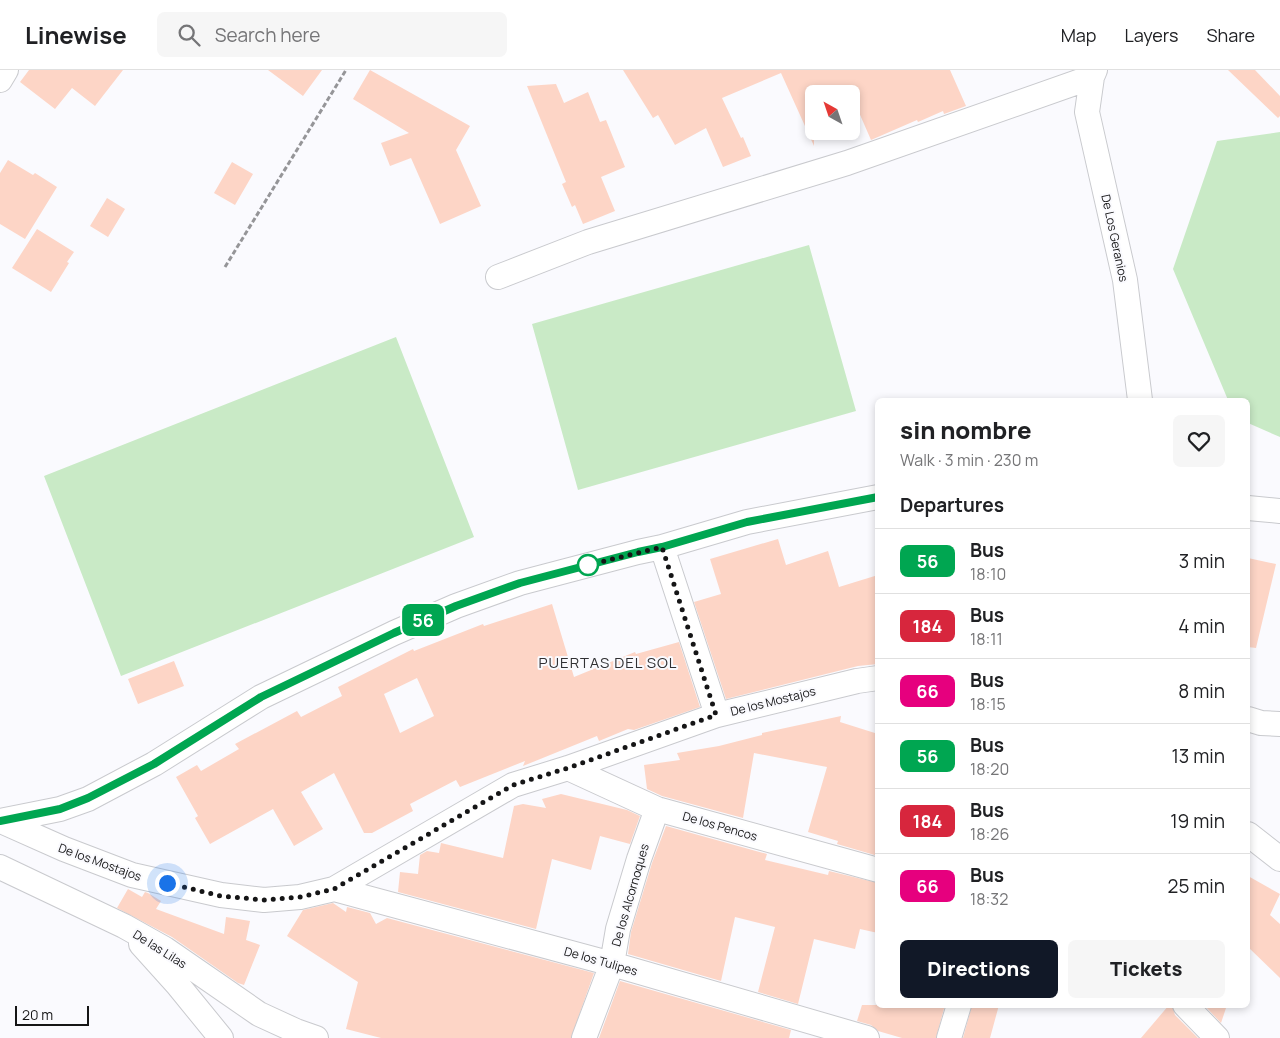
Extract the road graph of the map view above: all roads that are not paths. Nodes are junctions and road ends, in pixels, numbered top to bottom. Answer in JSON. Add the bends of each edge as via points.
{"nodes":[{"id":1,"x":6,"y":70,"type":"edge"},
{"id":2,"x":1094,"y":74,"type":"edge"},
{"id":3,"x":0,"y":80,"type":"edge"},
{"id":4,"x":498,"y":277,"type":"dead end"},
{"id":5,"x":1140,"y":398,"type":"edge"},
{"id":6,"x":875,"y":498,"type":"edge"},
{"id":7,"x":1250,"y":508,"type":"edge"},
{"id":8,"x":1280,"y":511,"type":"edge"},
{"id":9,"x":662,"y":547,"type":"junction"},
{"id":10,"x":875,"y":678,"type":"edge"},
{"id":11,"x":716,"y":715,"type":"junction"},
{"id":12,"x":1250,"y":720,"type":"edge"},
{"id":13,"x":1280,"y":724,"type":"edge"},
{"id":14,"x":568,"y":768,"type":"junction"},
{"id":15,"x":657,"y":809,"type":"junction"},
{"id":16,"x":1,"y":821,"type":"edge"},
{"id":17,"x":1250,"y":836,"type":"edge"},
{"id":18,"x":1280,"y":859,"type":"edge"},
{"id":19,"x":0,"y":868,"type":"edge"},
{"id":20,"x":875,"y":869,"type":"edge"},
{"id":21,"x":334,"y":889,"type":"junction"},
{"id":22,"x":124,"y":926,"type":"junction"},
{"id":23,"x":612,"y":964,"type":"junction"},
{"id":24,"x":958,"y":1008,"type":"edge"},
{"id":25,"x":1189,"y":1008,"type":"edge"},
{"id":26,"x":220,"y":1038,"type":"edge"},
{"id":27,"x":316,"y":1038,"type":"edge"},
{"id":28,"x":584,"y":1038,"type":"edge"},
{"id":29,"x":867,"y":1038,"type":"edge"},
{"id":30,"x":949,"y":1038,"type":"edge"},
{"id":31,"x":1217,"y":1038,"type":"edge"}],
"edges":[{"from":1,"to":3,"type":"street"},
{"from":2,"to":4,"type":"street","via":[[847,163],[588,242]]},
{"from":2,"to":5,"type":"street","name":"De Los Geranios","via":[[1087,112],[1125,280]]},
{"from":6,"to":9,"type":"street","via":[[747,522]]},
{"from":7,"to":8,"type":"street"},
{"from":9,"to":11,"type":"street"},
{"from":9,"to":16,"type":"street","via":[[520,583],[456,606],[261,697],[154,764],[96,795],[60,809]]},
{"from":10,"to":11,"type":"street","name":"De los Mostajos"},
{"from":11,"to":14,"type":"street","name":"De los Mostajos"},
{"from":12,"to":13,"type":"street"},
{"from":14,"to":15,"type":"street","name":"De los Pencos"},
{"from":14,"to":21,"type":"street","name":"De los Mostajos","via":[[513,785]]},
{"from":15,"to":20,"type":"street","name":"De los Pencos"},
{"from":15,"to":23,"type":"street","name":"De los Alcornoques","via":[[618,929]]},
{"from":16,"to":21,"type":"street","name":"De los Mostajos","via":[[132,875],[221,896],[264,900],[300,897]]},
{"from":17,"to":18,"type":"street"},
{"from":19,"to":22,"type":"street","name":"De las Lilas"},
{"from":21,"to":23,"type":"street","name":"De los Tulipes"},
{"from":22,"to":26,"type":"street"},
{"from":22,"to":27,"type":"street","name":"De las Lilas","via":[[165,949],[259,1014]]},
{"from":23,"to":28,"type":"street","name":"De los Alcornoques"},
{"from":23,"to":29,"type":"street","name":"De los Tulipes"},
{"from":24,"to":30,"type":"street"},
{"from":25,"to":31,"type":"street"}]}
